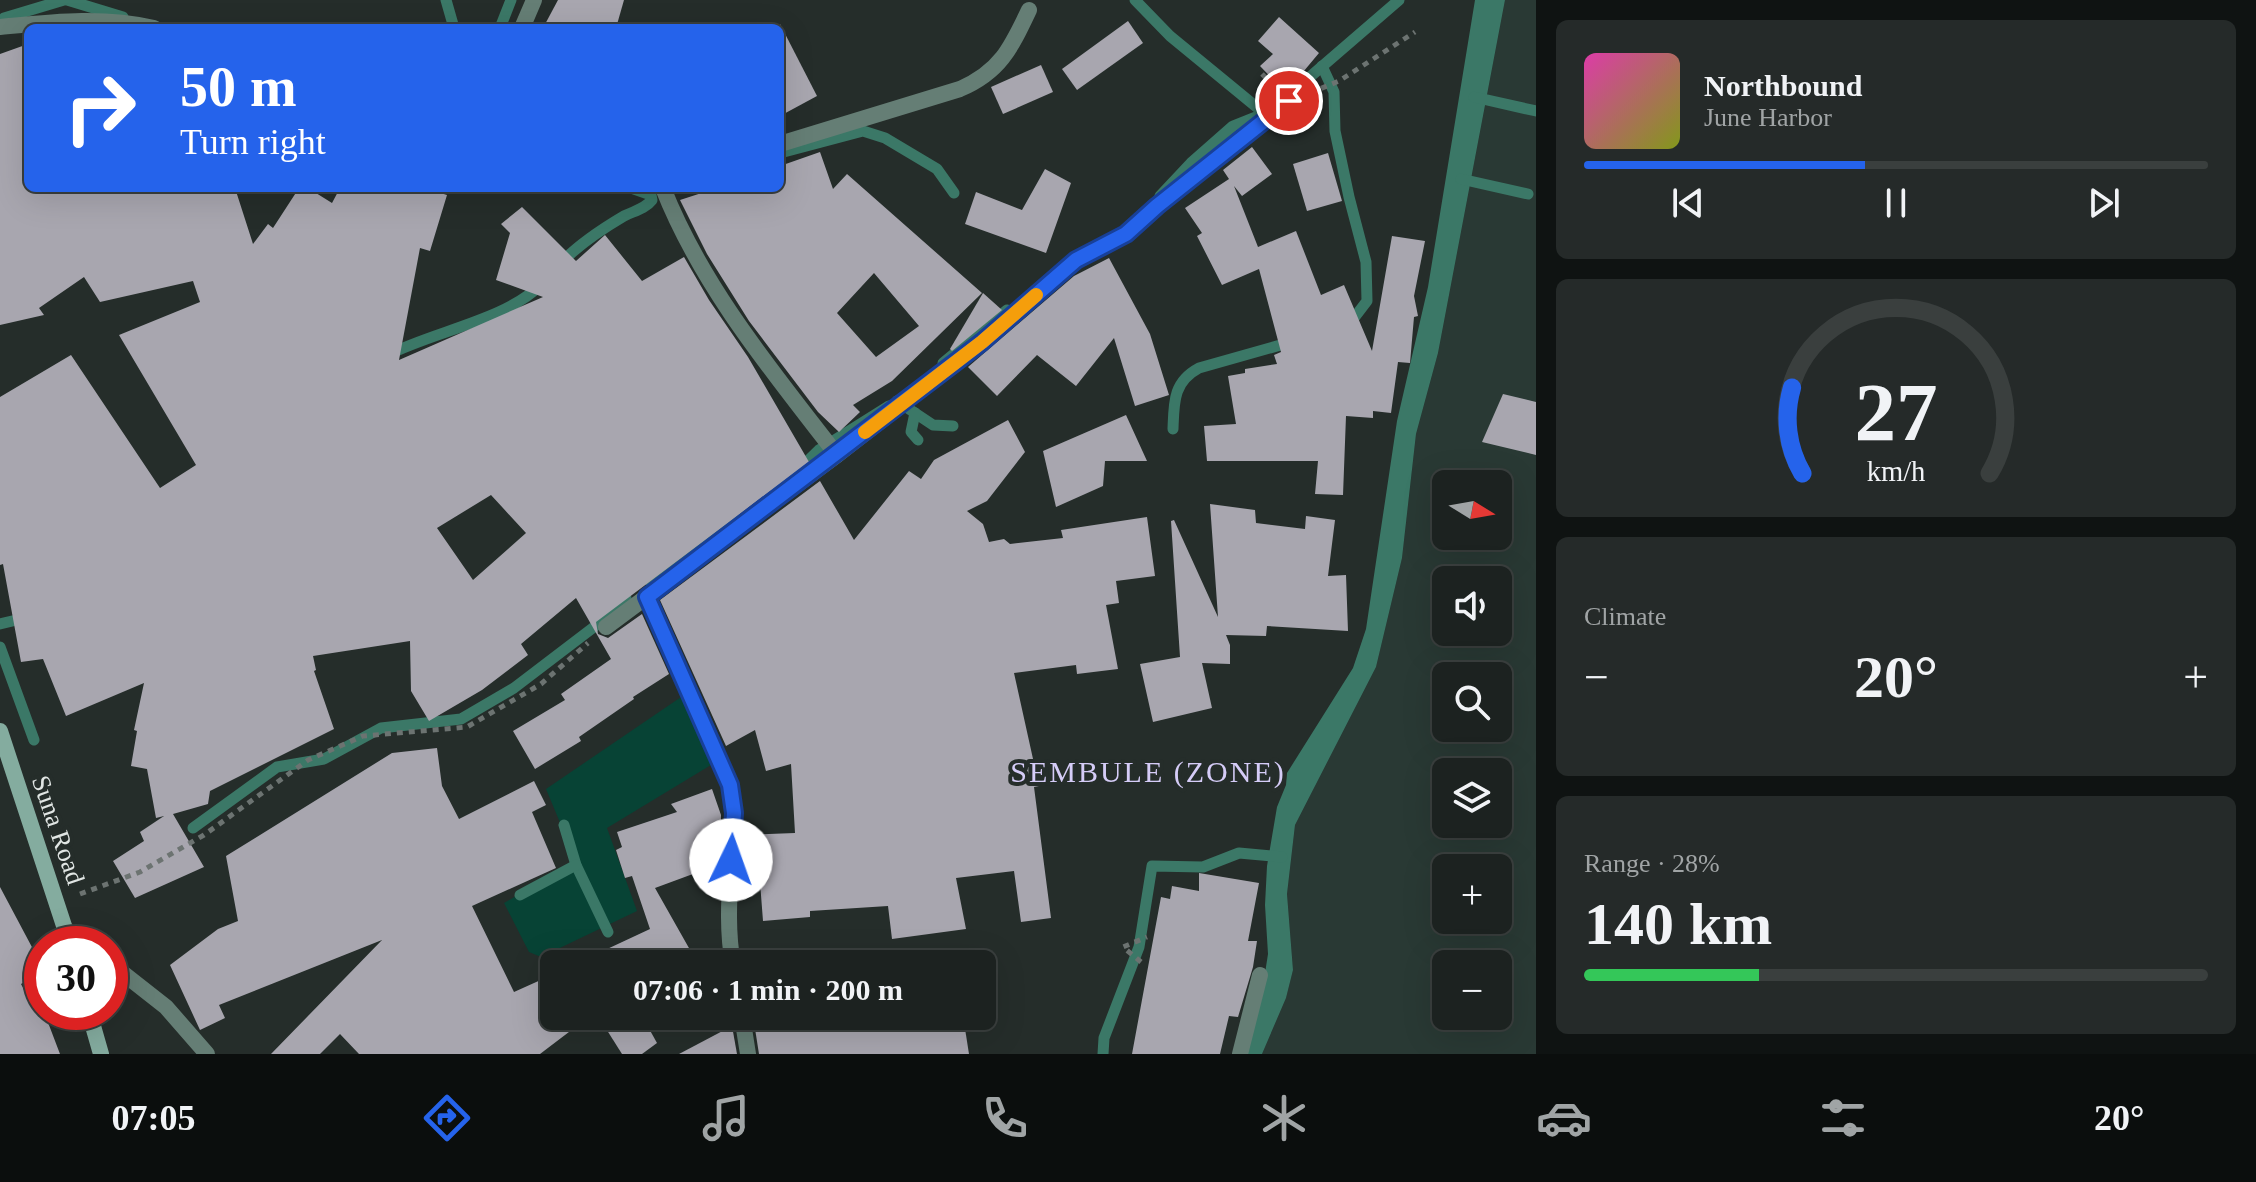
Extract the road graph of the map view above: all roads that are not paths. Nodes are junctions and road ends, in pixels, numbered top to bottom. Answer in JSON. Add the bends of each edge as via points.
{"nodes":[{"id":1,"x":534,"y":0,"type":"edge"},
{"id":2,"x":1029,"y":10,"type":"dead end"},
{"id":3,"x":30,"y":24,"type":"edge"},
{"id":4,"x":131,"y":24,"type":"edge"},
{"id":5,"x":524,"y":24,"type":"edge"},
{"id":6,"x":24,"y":25,"type":"edge"},
{"id":7,"x":0,"y":27,"type":"edge"},
{"id":8,"x":1289,"y":101,"type":"dead end"},
{"id":9,"x":784,"y":143,"type":"edge"},
{"id":10,"x":665,"y":192,"type":"edge"},
{"id":11,"x":837,"y":455,"type":"junction"},
{"id":12,"x":647,"y":597,"type":"junction"},
{"id":13,"x":606,"y":627,"type":"road end"},
{"id":14,"x":0,"y":731,"type":"edge"},
{"id":15,"x":65,"y":926,"type":"edge"},
{"id":16,"x":732,"y":950,"type":"edge"},
{"id":17,"x":1260,"y":975,"type":"dead end"},
{"id":18,"x":128,"y":977,"type":"edge"},
{"id":19,"x":94,"y":1030,"type":"edge"},
{"id":20,"x":744,"y":1030,"type":"edge"},
{"id":21,"x":101,"y":1054,"type":"edge"},
{"id":22,"x":207,"y":1054,"type":"edge"},
{"id":23,"x":748,"y":1054,"type":"edge"},
{"id":24,"x":1240,"y":1054,"type":"edge"}],
"edges":[{"from":1,"to":5,"type":"street"},
{"from":2,"to":9,"type":"street","via":[[1007,54],[981,80]]},
{"from":3,"to":4,"type":"street"},
{"from":6,"to":7,"type":"street"},
{"from":8,"to":11,"type":"street","via":[[1126,234],[1076,260],[991,335]]},
{"from":10,"to":11,"type":"street","via":[[679,230],[721,299]]},
{"from":11,"to":12,"type":"street"},
{"from":12,"to":13,"type":"street"},
{"from":12,"to":16,"type":"street","via":[[730,785]]},
{"from":14,"to":15,"type":"street","name":"Suna Road"},
{"from":17,"to":24,"type":"street"},
{"from":18,"to":22,"type":"street","via":[[166,1007]]},
{"from":19,"to":21,"type":"street"},
{"from":20,"to":23,"type":"street"}]}
